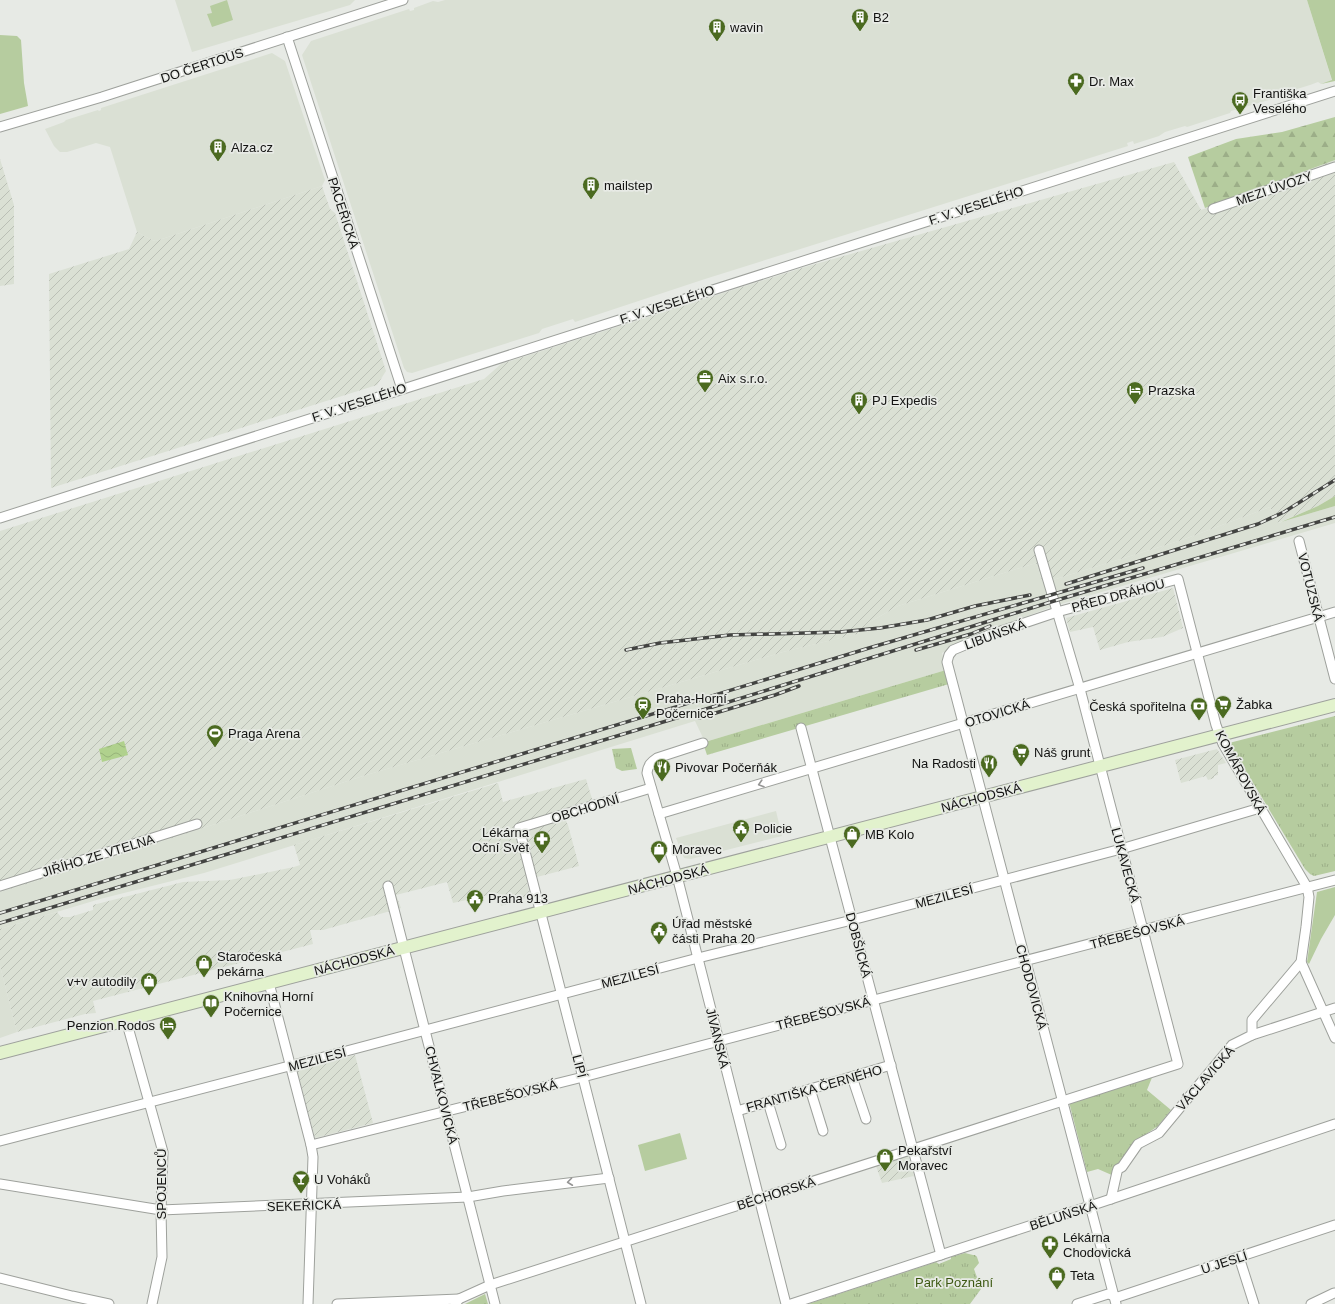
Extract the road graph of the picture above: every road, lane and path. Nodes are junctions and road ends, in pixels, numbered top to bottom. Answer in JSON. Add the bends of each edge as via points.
{"nodes":[{"id":1,"x":403,"y":0,"type":"edge"},
{"id":2,"x":287,"y":37,"type":"junction"},
{"id":3,"x":1335,"y":91,"type":"edge"},
{"id":4,"x":0,"y":127,"type":"edge"},
{"id":5,"x":1335,"y":167,"type":"edge"},
{"id":6,"x":1213,"y":209,"type":"dead end"},
{"id":7,"x":402,"y":389,"type":"junction"},
{"id":8,"x":0,"y":518,"type":"edge"},
{"id":9,"x":1300,"y":541,"type":"dead end"},
{"id":10,"x":1039,"y":550,"type":"dead end"},
{"id":11,"x":1178,"y":579,"type":"joint"},
{"id":12,"x":1057,"y":612,"type":"junction"},
{"id":13,"x":1335,"y":612,"type":"edge"},
{"id":14,"x":1319,"y":617,"type":"junction"},
{"id":15,"x":1197,"y":654,"type":"junction"},
{"id":16,"x":949,"y":670,"type":"joint"},
{"id":17,"x":1335,"y":679,"type":"edge"},
{"id":18,"x":1080,"y":688,"type":"junction"},
{"id":19,"x":1335,"y":705,"type":"edge"},
{"id":20,"x":964,"y":723,"type":"junction"},
{"id":21,"x":801,"y":728,"type":"dead end"},
{"id":22,"x":1220,"y":735,"type":"junction"},
{"id":23,"x":703,"y":743,"type":"dead end"},
{"id":24,"x":1100,"y":766,"type":"junction"},
{"id":25,"x":812,"y":769,"type":"junction"},
{"id":26,"x":652,"y":788,"type":"junction"},
{"id":27,"x":982,"y":797,"type":"junction"},
{"id":28,"x":1260,"y":808,"type":"junction"},
{"id":29,"x":659,"y":814,"type":"junction"},
{"id":30,"x":197,"y":824,"type":"dead end"},
{"id":31,"x":519,"y":828,"type":"joint"},
{"id":32,"x":830,"y":836,"type":"junction"},
{"id":33,"x":1121,"y":849,"type":"junction"},
{"id":34,"x":677,"y":876,"type":"junction"},
{"id":35,"x":1004,"y":880,"type":"junction"},
{"id":36,"x":1335,"y":880,"type":"edge"},
{"id":37,"x":0,"y":886,"type":"edge"},
{"id":38,"x":388,"y":886,"type":"dead end"},
{"id":39,"x":1307,"y":887,"type":"junction"},
{"id":40,"x":540,"y":912,"type":"junction"},
{"id":41,"x":852,"y":920,"type":"junction"},
{"id":42,"x":1142,"y":930,"type":"junction"},
{"id":43,"x":404,"y":947,"type":"junction"},
{"id":44,"x":698,"y":958,"type":"junction"},
{"id":45,"x":1025,"y":960,"type":"junction"},
{"id":46,"x":1301,"y":962,"type":"junction"},
{"id":47,"x":269,"y":983,"type":"junction"},
{"id":48,"x":561,"y":994,"type":"junction"},
{"id":49,"x":874,"y":1000,"type":"junction"},
{"id":50,"x":1335,"y":1008,"type":"edge"},
{"id":51,"x":1322,"y":1012,"type":"junction"},
{"id":52,"x":126,"y":1020,"type":"junction"},
{"id":53,"x":426,"y":1030,"type":"junction"},
{"id":54,"x":1252,"y":1035,"type":"junction"},
{"id":55,"x":1335,"y":1038,"type":"edge"},
{"id":56,"x":719,"y":1041,"type":"junction"},
{"id":57,"x":0,"y":1053,"type":"edge"},
{"id":58,"x":891,"y":1065,"type":"junction"},
{"id":59,"x":290,"y":1066,"type":"junction"},
{"id":60,"x":583,"y":1077,"type":"junction"},
{"id":61,"x":852,"y":1077,"type":"junction"},
{"id":62,"x":810,"y":1089,"type":"junction"},
{"id":63,"x":1062,"y":1101,"type":"junction"},
{"id":64,"x":150,"y":1102,"type":"junction"},
{"id":65,"x":768,"y":1102,"type":"junction"},
{"id":66,"x":446,"y":1111,"type":"junction"},
{"id":67,"x":737,"y":1111,"type":"junction"},
{"id":68,"x":866,"y":1119,"type":"dead end"},
{"id":69,"x":1335,"y":1124,"type":"edge"},
{"id":70,"x":823,"y":1132,"type":"dead end"},
{"id":71,"x":0,"y":1141,"type":"edge"},
{"id":72,"x":781,"y":1144,"type":"dead end"},
{"id":73,"x":311,"y":1145,"type":"junction"},
{"id":74,"x":914,"y":1149,"type":"junction"},
{"id":75,"x":609,"y":1178,"type":"junction"},
{"id":76,"x":0,"y":1184,"type":"edge"},
{"id":77,"x":468,"y":1197,"type":"junction"},
{"id":78,"x":759,"y":1199,"type":"junction"},
{"id":79,"x":1111,"y":1199,"type":"junction"},
{"id":80,"x":311,"y":1205,"type":"junction"},
{"id":81,"x":1090,"y":1206,"type":"junction"},
{"id":82,"x":161,"y":1210,"type":"junction"},
{"id":83,"x":1335,"y":1225,"type":"edge"},
{"id":84,"x":625,"y":1242,"type":"junction"},
{"id":85,"x":941,"y":1255,"type":"junction"},
{"id":86,"x":1239,"y":1257,"type":"junction"},
{"id":87,"x":0,"y":1278,"type":"edge"},
{"id":88,"x":490,"y":1285,"type":"junction"},
{"id":89,"x":1334,"y":1293,"type":"dead end"},
{"id":90,"x":1115,"y":1300,"type":"edge"},
{"id":91,"x":457,"y":1301,"type":"edge"},
{"id":92,"x":109,"y":1304,"type":"edge"},
{"id":93,"x":152,"y":1304,"type":"edge"},
{"id":94,"x":308,"y":1304,"type":"edge"},
{"id":95,"x":337,"y":1304,"type":"edge"},
{"id":96,"x":495,"y":1304,"type":"edge"},
{"id":97,"x":641,"y":1304,"type":"edge"},
{"id":98,"x":786,"y":1304,"type":"edge"},
{"id":99,"x":791,"y":1304,"type":"edge"},
{"id":100,"x":1077,"y":1304,"type":"edge"},
{"id":101,"x":1254,"y":1304,"type":"edge"},
{"id":102,"x":1311,"y":1304,"type":"edge"}],
"edges":[{"from":1,"to":2,"type":"street","name":"DO ČERTOUS"},
{"from":2,"to":4,"type":"street","name":"DO ČERTOUS"},
{"from":2,"to":7,"type":"street","name":"PACEŘICKÁ"},
{"from":3,"to":7,"type":"street","name":"F. V. VESELÉHO"},
{"from":5,"to":6,"type":"street","name":"MEZI ÚVOZY"},
{"from":7,"to":8,"type":"street","name":"F. V. VESELÉHO"},
{"from":9,"to":14,"type":"street","name":"VOTUZSKÁ"},
{"from":10,"to":12,"type":"street","name":"LUKAVECKÁ"},
{"from":11,"to":12,"type":"street","name":"PŘED DRÁHOU"},
{"from":11,"to":15,"type":"street","name":"KOMÁROVSKÁ"},
{"from":12,"to":16,"type":"street","name":"LIBUŇSKÁ","via":[[953,650],[948,656]]},
{"from":12,"to":18,"type":"street","name":"LUKAVECKÁ"},
{"from":13,"to":14,"type":"street","name":"OTOVICKÁ"},
{"from":14,"to":15,"type":"street","name":"OTOVICKÁ"},
{"from":14,"to":17,"type":"street","name":"VOTUZSKÁ"},
{"from":15,"to":18,"type":"street","name":"OTOVICKÁ"},
{"from":15,"to":22,"type":"street","name":"KOMÁROVSKÁ"},
{"from":16,"to":20,"type":"street","name":"CHODOVICKÁ"},
{"from":18,"to":20,"type":"street","name":"OTOVICKÁ"},
{"from":18,"to":24,"type":"street","name":"LUKAVECKÁ"},
{"from":19,"to":22,"type":"main road","name":"NÁCHODSKÁ"},
{"from":20,"to":25,"type":"street","name":"OTOVICKÁ"},
{"from":20,"to":27,"type":"street","name":"CHODOVICKÁ"},
{"from":21,"to":25,"type":"street","name":"DOBŠICKÁ"},
{"from":22,"to":24,"type":"main road","name":"NÁCHODSKÁ"},
{"from":22,"to":28,"type":"street","name":"KOMÁROVSKÁ"},
{"from":23,"to":26,"type":"street","name":"JÍVANSKÁ","via":[[652,761],[647,773]]},
{"from":24,"to":27,"type":"main road","name":"NÁCHODSKÁ"},
{"from":24,"to":33,"type":"street","name":"LUKAVECKÁ"},
{"from":25,"to":29,"type":"street","name":"OTOVICKÁ","one_way":true},
{"from":25,"to":32,"type":"street","name":"DOBŠICKÁ"},
{"from":26,"to":29,"type":"street","name":"JÍVANSKÁ"},
{"from":26,"to":31,"type":"street","name":"OBCHODNÍ"},
{"from":27,"to":32,"type":"main road","name":"NÁCHODSKÁ"},
{"from":27,"to":35,"type":"street","name":"CHODOVICKÁ"},
{"from":28,"to":33,"type":"street","name":"MEZILESÍ"},
{"from":28,"to":39,"type":"street","name":"KOMÁROVSKÁ"},
{"from":29,"to":34,"type":"street","name":"JÍVANSKÁ"},
{"from":30,"to":37,"type":"street","name":"JIŘÍHO ZE VTELNA"},
{"from":31,"to":40,"type":"street","name":"LIPÍ"},
{"from":32,"to":34,"type":"main road","name":"NÁCHODSKÁ"},
{"from":32,"to":41,"type":"street","name":"DOBŠICKÁ"},
{"from":33,"to":35,"type":"street","name":"MEZILESÍ"},
{"from":33,"to":42,"type":"street","name":"LUKAVECKÁ"},
{"from":34,"to":40,"type":"main road","name":"NÁCHODSKÁ"},
{"from":34,"to":44,"type":"street","name":"JÍVANSKÁ"},
{"from":35,"to":41,"type":"street","name":"MEZILESÍ"},
{"from":35,"to":45,"type":"street","name":"CHODOVICKÁ"},
{"from":36,"to":39,"type":"street","name":"TŘEBEŠOVSKÁ"},
{"from":38,"to":43,"type":"street","name":"CHVALKOVICKÁ"},
{"from":39,"to":42,"type":"street","name":"TŘEBEŠOVSKÁ"},
{"from":39,"to":46,"type":"street","via":[[1309,897]]},
{"from":40,"to":43,"type":"main road","name":"NÁCHODSKÁ"},
{"from":40,"to":48,"type":"street","name":"LIPÍ"},
{"from":41,"to":44,"type":"street","name":"MEZILESÍ"},
{"from":41,"to":49,"type":"street","name":"DOBŠICKÁ"},
{"from":42,"to":45,"type":"street","name":"TŘEBEŠOVSKÁ"},
{"from":42,"to":63,"type":"street","name":"LUKAVECKÁ","via":[[1178,1064]]},
{"from":43,"to":47,"type":"main road","name":"NÁCHODSKÁ"},
{"from":43,"to":53,"type":"street","name":"CHVALKOVICKÁ"},
{"from":44,"to":48,"type":"street","name":"MEZILESÍ"},
{"from":44,"to":56,"type":"street","name":"JÍVANSKÁ"},
{"from":45,"to":49,"type":"street","name":"TŘEBEŠOVSKÁ"},
{"from":45,"to":63,"type":"street","name":"CHODOVICKÁ"},
{"from":46,"to":51,"type":"street"},
{"from":46,"to":54,"type":"street","via":[[1252,1020]]},
{"from":47,"to":52,"type":"main road","name":"NÁCHODSKÁ"},
{"from":47,"to":59,"type":"street"},
{"from":48,"to":53,"type":"street","name":"MEZILESÍ"},
{"from":48,"to":60,"type":"street","name":"LIPÍ"},
{"from":49,"to":56,"type":"street","name":"TŘEBEŠOVSKÁ"},
{"from":49,"to":58,"type":"street","name":"DOBŠICKÁ"},
{"from":50,"to":51,"type":"street"},
{"from":51,"to":54,"type":"street"},
{"from":51,"to":55,"type":"street"},
{"from":52,"to":57,"type":"main road","name":"NÁCHODSKÁ"},
{"from":52,"to":64,"type":"street","name":"SPOJENCŮ"},
{"from":53,"to":59,"type":"street","name":"MEZILESÍ"},
{"from":53,"to":66,"type":"street","name":"CHVALKOVICKÁ"},
{"from":54,"to":79,"type":"street","name":"VÁCLAVICKÁ","via":[[1232,1045],[1159,1133],[1138,1144],[1118,1169]]},
{"from":56,"to":60,"type":"street","name":"TŘEBEŠOVSKÁ"},
{"from":56,"to":67,"type":"street","name":"JÍVANSKÁ"},
{"from":58,"to":61,"type":"street","name":"FRANTIŠKA ČERNÉHO"},
{"from":58,"to":74,"type":"street","name":"DOBŠICKÁ"},
{"from":59,"to":64,"type":"street","name":"MEZILESÍ"},
{"from":59,"to":73,"type":"street"},
{"from":60,"to":66,"type":"street","name":"TŘEBEŠOVSKÁ"},
{"from":60,"to":75,"type":"street","name":"LIPÍ"},
{"from":61,"to":62,"type":"street","name":"FRANTIŠKA ČERNÉHO"},
{"from":61,"to":68,"type":"street"},
{"from":62,"to":65,"type":"street","name":"FRANTIŠKA ČERNÉHO"},
{"from":62,"to":70,"type":"street"},
{"from":63,"to":74,"type":"street","name":"BĚCHORSKÁ"},
{"from":63,"to":81,"type":"street","name":"CHODOVICKÁ"},
{"from":64,"to":71,"type":"street","name":"MEZILESÍ"},
{"from":64,"to":82,"type":"street","name":"SPOJENCŮ","via":[[163,1152]]},
{"from":65,"to":67,"type":"street","name":"FRANTIŠKA ČERNÉHO"},
{"from":65,"to":72,"type":"street"},
{"from":66,"to":73,"type":"street","name":"TŘEBEŠOVSKÁ"},
{"from":66,"to":77,"type":"street","name":"CHVALKOVICKÁ"},
{"from":67,"to":78,"type":"street","name":"JÍVANSKÁ"},
{"from":69,"to":79,"type":"street","name":"BĚLUŇSKÁ"},
{"from":73,"to":80,"type":"street"},
{"from":74,"to":78,"type":"street","name":"BĚCHORSKÁ"},
{"from":74,"to":85,"type":"street","name":"DOBŠICKÁ"},
{"from":75,"to":77,"type":"street","name":"SEKEŘICKÁ","one_way":true},
{"from":75,"to":84,"type":"street","name":"LIPÍ"},
{"from":76,"to":82,"type":"street","name":"SEKEŘICKÁ"},
{"from":77,"to":80,"type":"street","name":"SEKEŘICKÁ"},
{"from":77,"to":88,"type":"street","name":"CHVALKOVICKÁ"},
{"from":78,"to":84,"type":"street","name":"BĚCHORSKÁ"},
{"from":78,"to":98,"type":"street","name":"JÍVANSKÁ"},
{"from":79,"to":81,"type":"street","name":"BĚLUŇSKÁ"},
{"from":80,"to":82,"type":"street","name":"SEKEŘICKÁ"},
{"from":80,"to":94,"type":"street"},
{"from":81,"to":85,"type":"street","name":"BĚLUŇSKÁ"},
{"from":81,"to":90,"type":"street","name":"CHODOVICKÁ"},
{"from":82,"to":93,"type":"street","name":"SPOJENCŮ","via":[[162,1257]]},
{"from":83,"to":86,"type":"street","name":"U JESLÍ"},
{"from":84,"to":88,"type":"street","name":"BĚCHORSKÁ"},
{"from":84,"to":97,"type":"street","name":"LIPÍ"},
{"from":85,"to":99,"type":"street","name":"BĚLUŇSKÁ"},
{"from":86,"to":90,"type":"street","name":"U JESLÍ"},
{"from":86,"to":101,"type":"street","name":"U JESLÍ"},
{"from":87,"to":92,"type":"street"},
{"from":88,"to":91,"type":"street","name":"BĚCHORSKÁ"},
{"from":88,"to":96,"type":"street","name":"CHVALKOVICKÁ"},
{"from":89,"to":102,"type":"street"},
{"from":90,"to":100,"type":"street","name":"U JESLÍ","via":[[1108,1294]]},
{"from":91,"to":95,"type":"street"}]}
